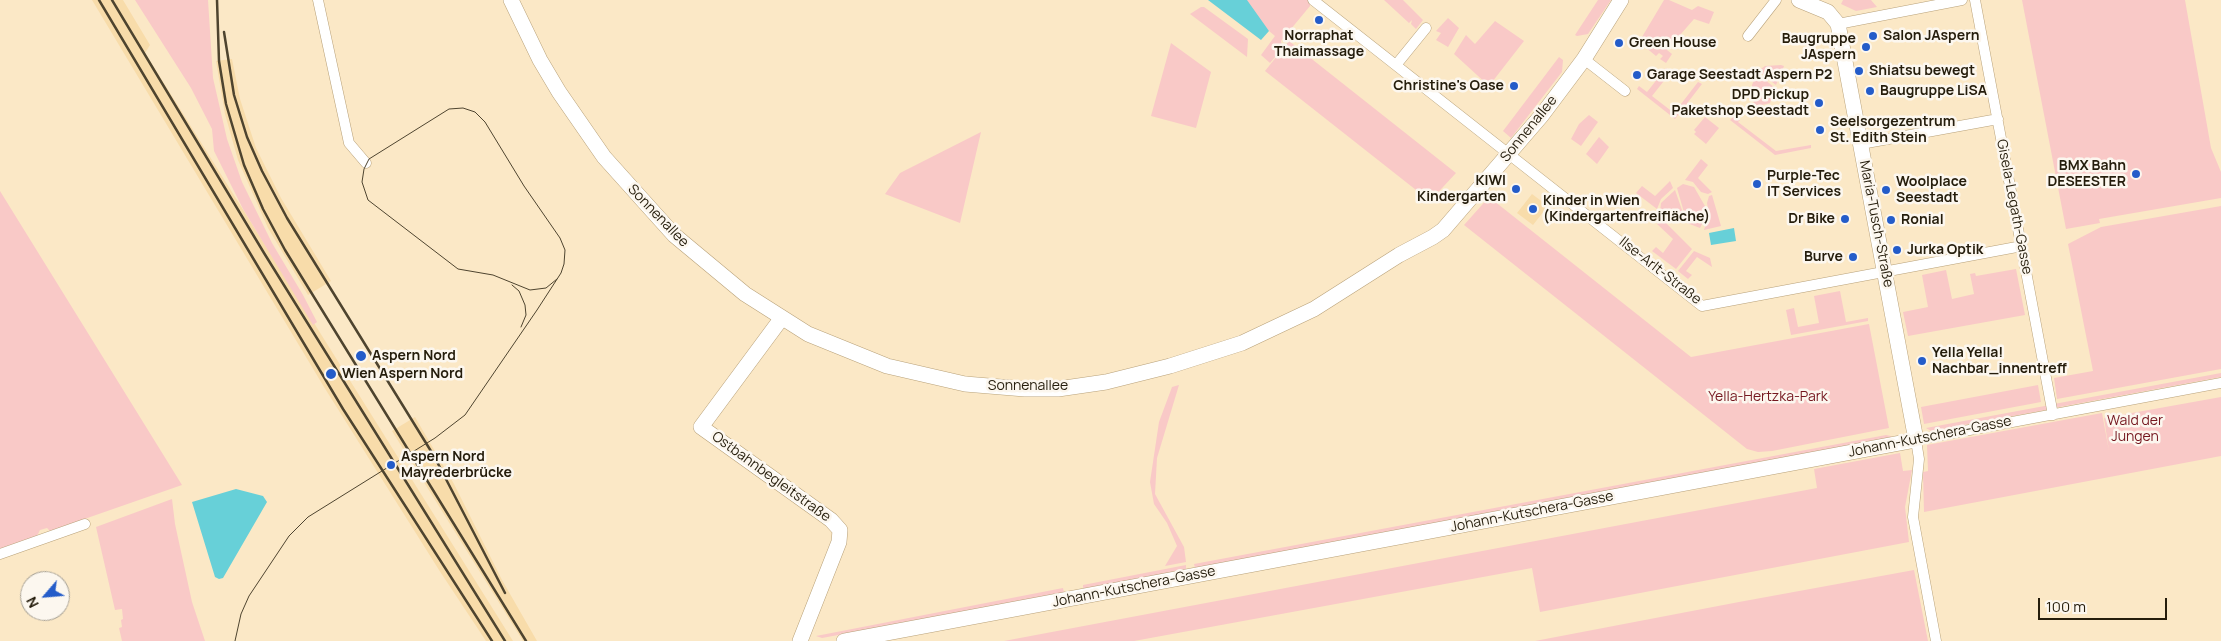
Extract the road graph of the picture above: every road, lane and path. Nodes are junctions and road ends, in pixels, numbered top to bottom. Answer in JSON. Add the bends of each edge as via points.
{"nodes":[{"id":1,"x":318,"y":0,"type":"edge"},
{"id":2,"x":511,"y":0,"type":"edge"},
{"id":3,"x":1313,"y":0,"type":"edge"},
{"id":4,"x":1621,"y":0,"type":"edge"},
{"id":5,"x":1776,"y":0,"type":"edge"},
{"id":6,"x":1799,"y":0,"type":"edge"},
{"id":7,"x":1962,"y":0,"type":"edge"},
{"id":8,"x":1975,"y":0,"type":"edge"},
{"id":9,"x":1838,"y":24,"type":"junction"},
{"id":10,"x":1426,"y":28,"type":"dead end"},
{"id":11,"x":1748,"y":36,"type":"dead end"},
{"id":12,"x":1584,"y":59,"type":"junction"},
{"id":13,"x":1396,"y":65,"type":"junction"},
{"id":14,"x":1625,"y":90,"type":"dead end"},
{"id":15,"x":1998,"y":119,"type":"junction"},
{"id":16,"x":1861,"y":144,"type":"junction"},
{"id":17,"x":1510,"y":153,"type":"junction"},
{"id":18,"x":366,"y":163,"type":"dead end"},
{"id":19,"x":2022,"y":246,"type":"junction"},
{"id":20,"x":1885,"y":272,"type":"junction"},
{"id":21,"x":781,"y":319,"type":"junction"},
{"id":22,"x":2221,"y":383,"type":"edge"},
{"id":23,"x":2053,"y":415,"type":"junction"},
{"id":24,"x":1916,"y":440,"type":"junction"},
{"id":25,"x":85,"y":524,"type":"dead end"},
{"id":26,"x":0,"y":554,"type":"edge"},
{"id":27,"x":800,"y":641,"type":"edge"},
{"id":28,"x":844,"y":641,"type":"edge"},
{"id":29,"x":1936,"y":641,"type":"edge"}],
"edges":[{"from":1,"to":18,"type":"street","via":[[349,142]]},
{"from":2,"to":21,"type":"street","name":"Sonnenallee","via":[[559,92],[622,180],[699,258]]},
{"from":3,"to":13,"type":"street","name":"Ilse-Arlt-Straße"},
{"from":4,"to":12,"type":"street","name":"Sonnenallee"},
{"from":5,"to":11,"type":"street"},
{"from":6,"to":9,"type":"street","via":[[1828,12]]},
{"from":7,"to":9,"type":"street"},
{"from":8,"to":15,"type":"street","name":"Gisela-Legath-Gasse"},
{"from":9,"to":16,"type":"street","name":"Maria-Tusch-Straße"},
{"from":10,"to":13,"type":"street"},
{"from":12,"to":14,"type":"street"},
{"from":12,"to":17,"type":"street","name":"Sonnenallee"},
{"from":13,"to":17,"type":"street","name":"Ilse-Arlt-Straße"},
{"from":15,"to":16,"type":"street"},
{"from":15,"to":19,"type":"street","name":"Gisela-Legath-Gasse"},
{"from":16,"to":20,"type":"street","name":"Maria-Tusch-Straße"},
{"from":17,"to":20,"type":"street","name":"Ilse-Arlt-Straße","via":[[1702,306]]},
{"from":17,"to":21,"type":"street","name":"Sonnenallee","via":[[1443,230],[1335,297],[1242,343],[1134,376],[1058,389],[965,384],[860,357]]},
{"from":19,"to":20,"type":"street","name":"Ilse-Arlt-Straße"},
{"from":19,"to":23,"type":"street","name":"Gisela-Legath-Gasse"},
{"from":20,"to":24,"type":"street","name":"Maria-Tusch-Straße"},
{"from":21,"to":27,"type":"street","name":"Ostbahnbegleitstraße","via":[[701,427],[831,520],[840,530],[839,542]]},
{"from":22,"to":23,"type":"street","name":"Johann-Kutschera-Gasse"},
{"from":23,"to":24,"type":"street","name":"Johann-Kutschera-Gasse"},
{"from":24,"to":28,"type":"street","name":"Johann-Kutschera-Gasse"},
{"from":24,"to":29,"type":"street","via":[[1919,468],[1913,517]]},
{"from":25,"to":26,"type":"street"}]}
